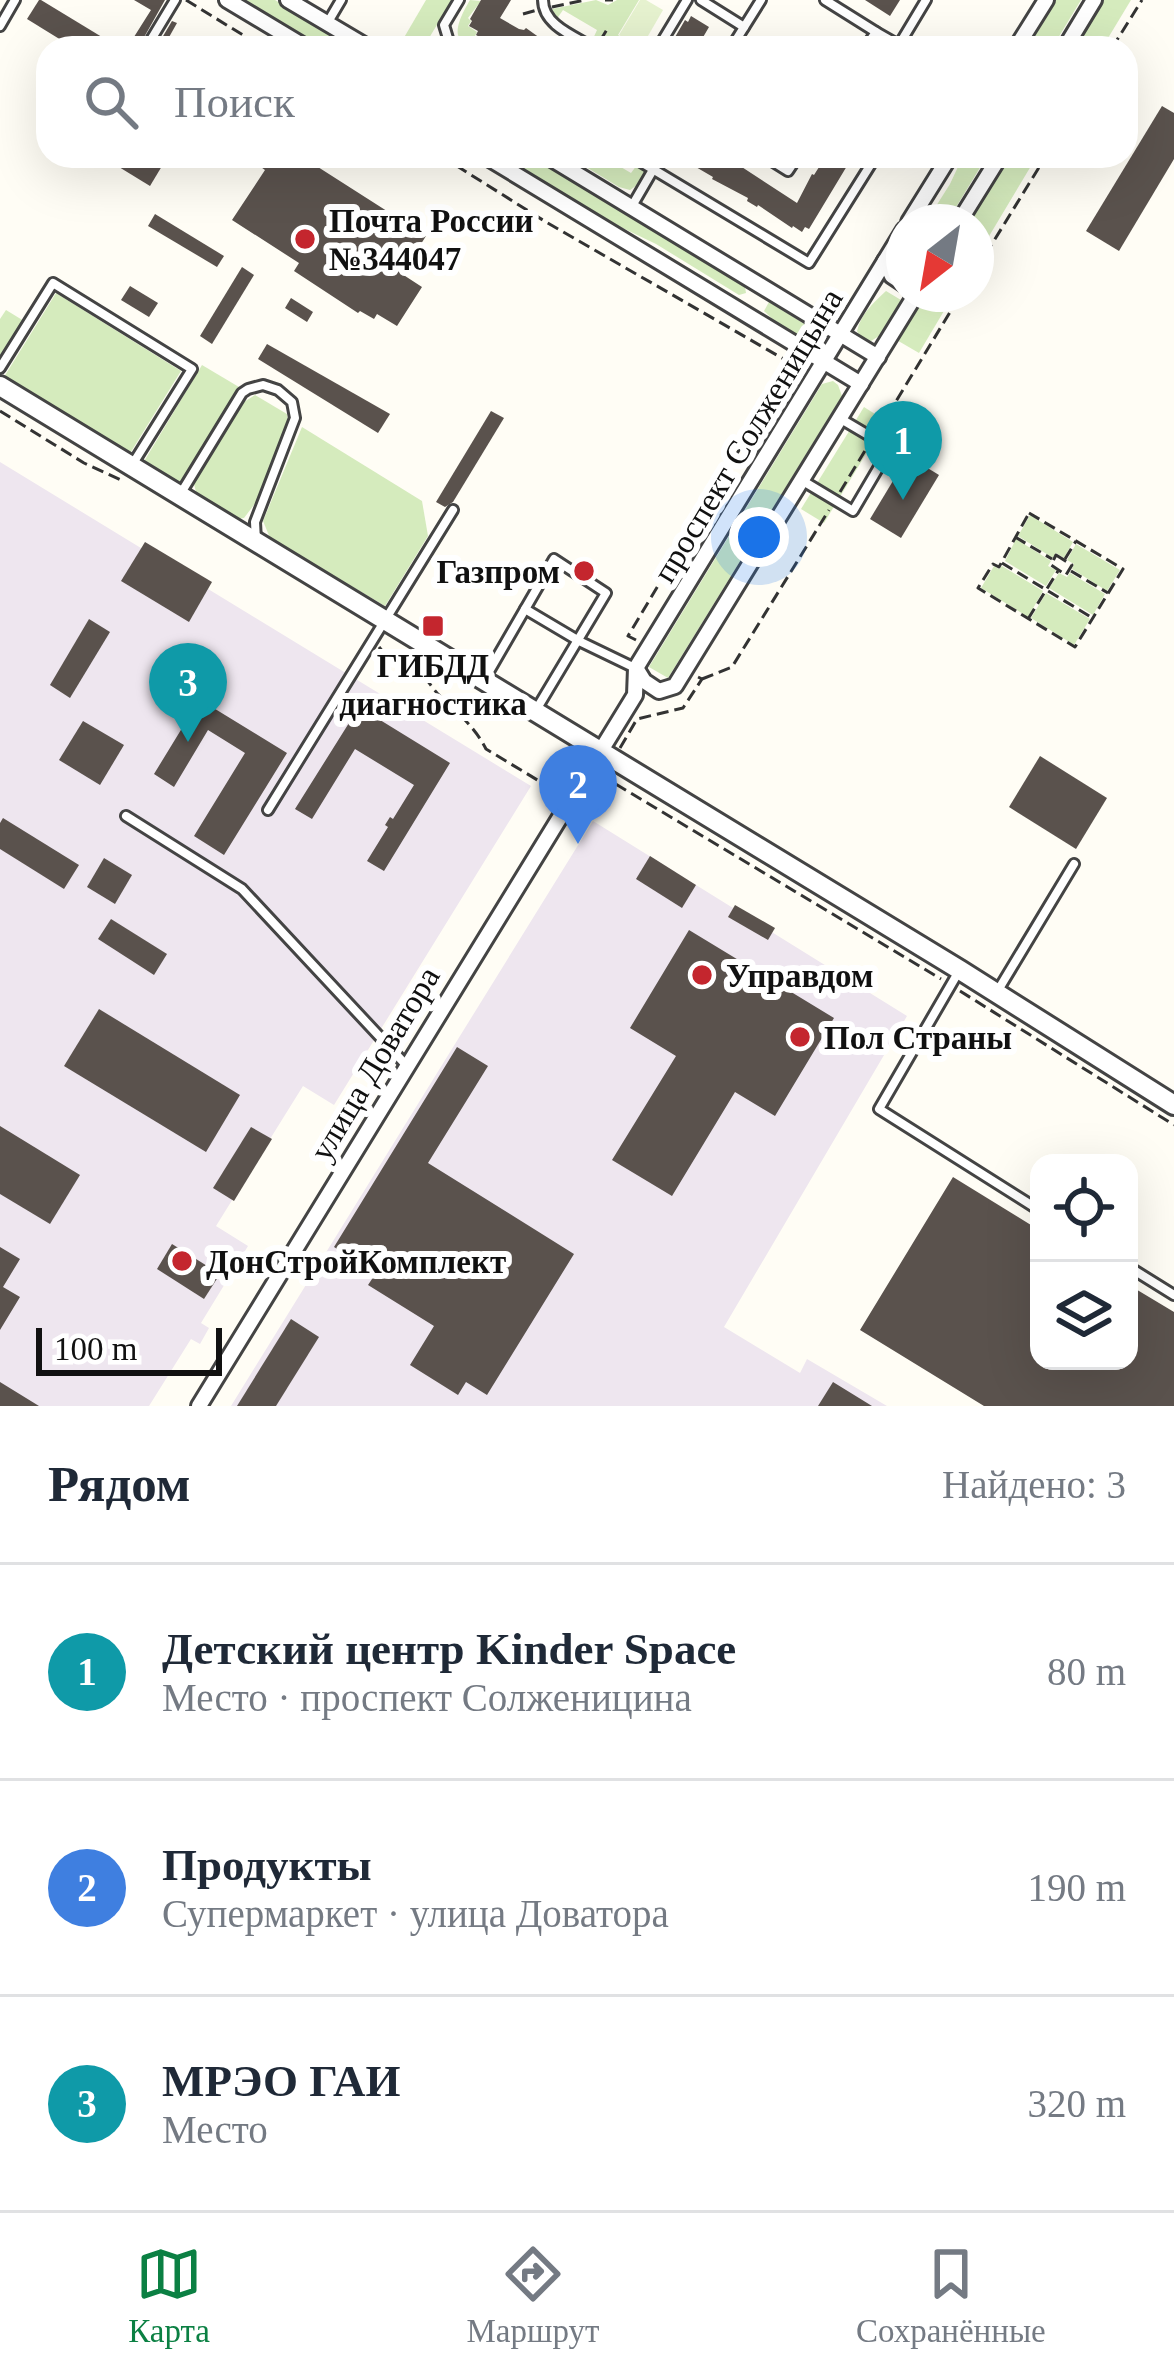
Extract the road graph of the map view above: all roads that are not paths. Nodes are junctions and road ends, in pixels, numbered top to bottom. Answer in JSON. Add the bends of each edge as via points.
{"nodes":[{"id":1,"x":15,"y":0,"type":"edge"},
{"id":2,"x":175,"y":0,"type":"edge"},
{"id":3,"x":227,"y":0,"type":"edge"},
{"id":4,"x":288,"y":0,"type":"edge"},
{"id":5,"x":341,"y":0,"type":"edge"},
{"id":6,"x":459,"y":0,"type":"edge"},
{"id":7,"x":543,"y":0,"type":"edge"},
{"id":8,"x":687,"y":0,"type":"edge"},
{"id":9,"x":701,"y":0,"type":"edge"},
{"id":10,"x":744,"y":0,"type":"edge"},
{"id":11,"x":825,"y":0,"type":"edge"},
{"id":12,"x":926,"y":0,"type":"edge"},
{"id":13,"x":1046,"y":0,"type":"edge"},
{"id":14,"x":1094,"y":0,"type":"edge"},
{"id":15,"x":759,"y":4,"type":"edge"},
{"id":16,"x":327,"y":23,"type":"junction"},
{"id":17,"x":0,"y":26,"type":"edge"},
{"id":18,"x":744,"y":27,"type":"junction"},
{"id":19,"x":875,"y":32,"type":"junction"},
{"id":20,"x":153,"y":36,"type":"edge"},
{"id":21,"x":287,"y":36,"type":"edge"},
{"id":22,"x":349,"y":36,"type":"edge"},
{"id":23,"x":447,"y":36,"type":"edge"},
{"id":24,"x":575,"y":36,"type":"edge"},
{"id":25,"x":665,"y":36,"type":"edge"},
{"id":26,"x":738,"y":36,"type":"edge"},
{"id":27,"x":873,"y":36,"type":"edge"},
{"id":28,"x":882,"y":36,"type":"edge"},
{"id":29,"x":907,"y":36,"type":"edge"},
{"id":30,"x":1024,"y":36,"type":"edge"},
{"id":31,"x":1072,"y":36,"type":"edge"},
{"id":32,"x":505,"y":168,"type":"edge"},
{"id":33,"x":568,"y":168,"type":"edge"},
{"id":34,"x":868,"y":168,"type":"edge"},
{"id":35,"x":943,"y":168,"type":"edge"},
{"id":36,"x":993,"y":168,"type":"edge"},
{"id":37,"x":653,"y":169,"type":"joint"},
{"id":38,"x":920,"y":204,"type":"edge"},
{"id":39,"x":970,"y":204,"type":"edge"},
{"id":40,"x":632,"y":207,"type":"junction"},
{"id":41,"x":885,"y":261,"type":"edge"},
{"id":42,"x":759,"y":286,"type":"junction"},
{"id":43,"x":742,"y":312,"type":"junction"},
{"id":44,"x":905,"y":312,"type":"edge"},
{"id":45,"x":839,"y":334,"type":"junction"},
{"id":46,"x":878,"y":357,"type":"junction"},
{"id":47,"x":823,"y":361,"type":"junction"},
{"id":48,"x":0,"y":368,"type":"edge"},
{"id":49,"x":861,"y":384,"type":"junction"},
{"id":50,"x":0,"y":386,"type":"edge"},
{"id":51,"x":840,"y":418,"type":"junction"},
{"id":52,"x":131,"y":466,"type":"junction"},
{"id":53,"x":801,"y":481,"type":"junction"},
{"id":54,"x":179,"y":495,"type":"junction"},
{"id":55,"x":453,"y":510,"type":"dead end"},
{"id":56,"x":256,"y":543,"type":"junction"},
{"id":57,"x":525,"y":609,"type":"junction"},
{"id":58,"x":383,"y":620,"type":"junction"},
{"id":59,"x":579,"y":641,"type":"junction"},
{"id":60,"x":636,"y":668,"type":"junction"},
{"id":61,"x":484,"y":680,"type":"junction"},
{"id":62,"x":658,"y":691,"type":"junction"},
{"id":63,"x":635,"y":695,"type":"junction"},
{"id":64,"x":535,"y":711,"type":"junction"},
{"id":65,"x":600,"y":751,"type":"junction"},
{"id":66,"x":268,"y":810,"type":"dead end"},
{"id":67,"x":126,"y":816,"type":"dead end"},
{"id":68,"x":1074,"y":864,"type":"dead end"},
{"id":69,"x":960,"y":970,"type":"junction"},
{"id":70,"x":996,"y":993,"type":"junction"},
{"id":71,"x":407,"y":1066,"type":"junction"},
{"id":72,"x":1174,"y":1105,"type":"edge"},
{"id":73,"x":1030,"y":1204,"type":"edge"},
{"id":74,"x":1138,"y":1273,"type":"edge"},
{"id":75,"x":1174,"y":1295,"type":"edge"},
{"id":76,"x":199,"y":1406,"type":"edge"}],
"edges":[{"from":1,"to":17,"type":"lane"},
{"from":2,"to":20,"type":"lane"},
{"from":3,"to":21,"type":"street"},
{"from":4,"to":16,"type":"street"},
{"from":5,"to":16,"type":"lane"},
{"from":6,"to":23,"type":"lane","via":[[444,25]]},
{"from":7,"to":24,"type":"lane","via":[[551,22]]},
{"from":8,"to":25,"type":"lane"},
{"from":9,"to":18,"type":"lane"},
{"from":10,"to":15,"type":"lane"},
{"from":11,"to":19,"type":"lane"},
{"from":12,"to":29,"type":"lane"},
{"from":13,"to":30,"type":"street"},
{"from":14,"to":31,"type":"street"},
{"from":15,"to":18,"type":"lane"},
{"from":16,"to":22,"type":"street"},
{"from":18,"to":26,"type":"lane"},
{"from":19,"to":27,"type":"lane"},
{"from":19,"to":28,"type":"lane"},
{"from":32,"to":43,"type":"street"},
{"from":33,"to":40,"type":"street"},
{"from":34,"to":37,"type":"lane","via":[[809,263]]},
{"from":35,"to":38,"type":"street"},
{"from":36,"to":39,"type":"street"},
{"from":37,"to":40,"type":"lane"},
{"from":40,"to":42,"type":"street"},
{"from":41,"to":45,"type":"street","name":"проспект Солженицына"},
{"from":42,"to":43,"type":"street","via":[[758,303]]},
{"from":42,"to":45,"type":"street"},
{"from":43,"to":47,"type":"street"},
{"from":44,"to":46,"type":"street"},
{"from":45,"to":46,"type":"street"},
{"from":45,"to":47,"type":"street","name":"проспект Солженицына"},
{"from":46,"to":49,"type":"street"},
{"from":47,"to":49,"type":"street"},
{"from":47,"to":60,"type":"street","name":"проспект Солженицына"},
{"from":48,"to":52,"type":"lane","via":[[53,283],[192,369]]},
{"from":49,"to":51,"type":"street"},
{"from":50,"to":52,"type":"street"},
{"from":51,"to":53,"type":"street"},
{"from":51,"to":53,"type":"lane","via":[[890,448],[853,511]]},
{"from":52,"to":54,"type":"street"},
{"from":53,"to":62,"type":"street","via":[[675,686]]},
{"from":54,"to":56,"type":"street"},
{"from":54,"to":56,"type":"lane","via":[[242,393],[278,389],[295,418],[255,522]]},
{"from":55,"to":58,"type":"lane"},
{"from":56,"to":58,"type":"street"},
{"from":57,"to":59,"type":"lane"},
{"from":57,"to":59,"type":"lane","via":[[554,560],[606,593]]},
{"from":57,"to":61,"type":"lane"},
{"from":58,"to":61,"type":"street"},
{"from":58,"to":66,"type":"lane"},
{"from":59,"to":60,"type":"lane"},
{"from":59,"to":64,"type":"lane"},
{"from":60,"to":62,"type":"street"},
{"from":60,"to":63,"type":"street","name":"проспект Солженицына"},
{"from":61,"to":64,"type":"street"},
{"from":62,"to":63,"type":"street"},
{"from":63,"to":65,"type":"street","name":"проспект Солженицына"},
{"from":64,"to":65,"type":"street"},
{"from":65,"to":69,"type":"street"},
{"from":65,"to":71,"type":"street","name":"улица Доватора"},
{"from":67,"to":71,"type":"lane","via":[[242,889]]},
{"from":68,"to":70,"type":"lane"},
{"from":69,"to":70,"type":"street"},
{"from":69,"to":73,"type":"lane","via":[[878,1109]]},
{"from":70,"to":72,"type":"street"},
{"from":71,"to":76,"type":"street","name":"улица Доватора"},
{"from":74,"to":75,"type":"lane"}]}
